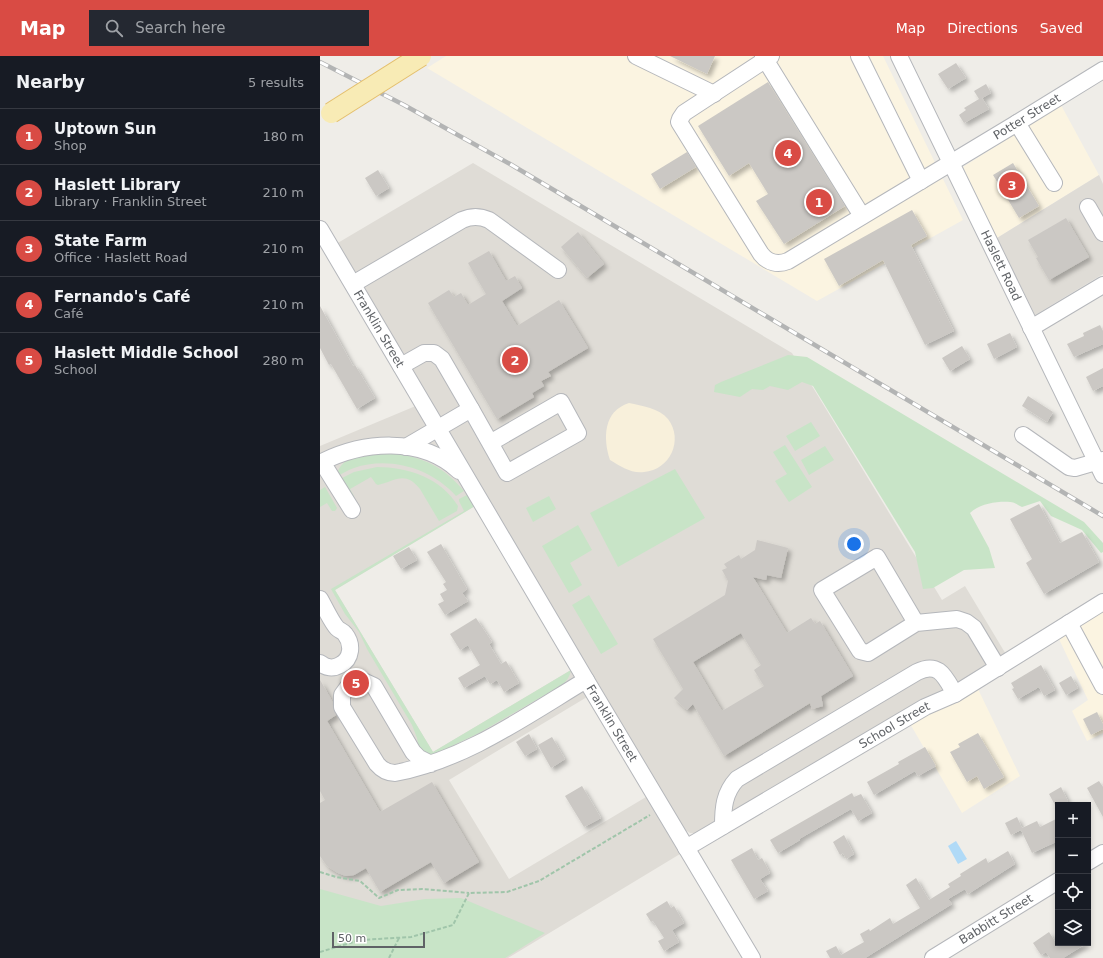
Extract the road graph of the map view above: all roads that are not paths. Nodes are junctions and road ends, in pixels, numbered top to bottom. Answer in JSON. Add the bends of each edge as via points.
{"nodes":[{"id":1,"x":421,"y":56,"type":"edge"},
{"id":2,"x":636,"y":56,"type":"edge"},
{"id":3,"x":859,"y":56,"type":"edge"},
{"id":4,"x":899,"y":56,"type":"edge"},
{"id":5,"x":766,"y":57,"type":"edge"},
{"id":6,"x":1103,"y":70,"type":"edge"},
{"id":7,"x":714,"y":94,"type":"junction"},
{"id":8,"x":331,"y":113,"type":"dead end"},
{"id":9,"x":1017,"y":123,"type":"junction"},
{"id":10,"x":951,"y":163,"type":"junction"},
{"id":11,"x":921,"y":181,"type":"junction"},
{"id":12,"x":1054,"y":183,"type":"dead end"},
{"id":13,"x":1088,"y":207,"type":"dead end"},
{"id":14,"x":862,"y":216,"type":"junction"},
{"id":15,"x":320,"y":229,"type":"edge"},
{"id":16,"x":1103,"y":233,"type":"edge"},
{"id":17,"x":558,"y":270,"type":"dead end"},
{"id":18,"x":352,"y":284,"type":"junction"},
{"id":19,"x":1103,"y":284,"type":"edge"},
{"id":20,"x":1031,"y":328,"type":"junction"},
{"id":21,"x":401,"y":366,"type":"junction"},
{"id":22,"x":471,"y":409,"type":"junction"},
{"id":23,"x":438,"y":428,"type":"junction"},
{"id":24,"x":1023,"y":434,"type":"dead end"},
{"id":25,"x":490,"y":443,"type":"junction"},
{"id":26,"x":406,"y":447,"type":"junction"},
{"id":27,"x":1101,"y":465,"type":"edge"},
{"id":28,"x":321,"y":467,"type":"edge"},
{"id":29,"x":473,"y":489,"type":"junction"},
{"id":30,"x":348,"y":512,"type":"dead end"},
{"id":31,"x":320,"y":599,"type":"edge"},
{"id":32,"x":1103,"y":602,"type":"edge"},
{"id":33,"x":1069,"y":623,"type":"junction"},
{"id":34,"x":916,"y":624,"type":"junction"},
{"id":35,"x":320,"y":663,"type":"edge"},
{"id":36,"x":998,"y":668,"type":"junction"},
{"id":37,"x":586,"y":680,"type":"junction"},
{"id":38,"x":1103,"y":686,"type":"edge"},
{"id":39,"x":955,"y":694,"type":"junction"},
{"id":40,"x":430,"y":764,"type":"junction"},
{"id":41,"x":724,"y":826,"type":"junction"},
{"id":42,"x":686,"y":848,"type":"junction"},
{"id":43,"x":1103,"y":853,"type":"edge"},
{"id":44,"x":1091,"y":860,"type":"edge"},
{"id":45,"x":1055,"y":883,"type":"edge"},
{"id":46,"x":752,"y":958,"type":"edge"},
{"id":47,"x":933,"y":958,"type":"edge"}],
"edges":[{"from":1,"to":8,"type":"main road","bridge":true},
{"from":2,"to":7,"type":"street"},
{"from":3,"to":11,"type":"street"},
{"from":4,"to":10,"type":"street","name":"Haslett Road"},
{"from":5,"to":7,"type":"street"},
{"from":5,"to":14,"type":"street"},
{"from":6,"to":9,"type":"street","name":"Potter Street"},
{"from":7,"to":14,"type":"street","name":"Potter Street","via":[[684,113],[680,122],[766,260],[777,264],[784,262]]},
{"from":9,"to":10,"type":"street","name":"Potter Street"},
{"from":9,"to":12,"type":"street"},
{"from":10,"to":11,"type":"street","name":"Potter Street"},
{"from":10,"to":20,"type":"street","name":"Haslett Road"},
{"from":11,"to":14,"type":"street","name":"Potter Street"},
{"from":13,"to":16,"type":"street"},
{"from":15,"to":18,"type":"street","name":"Franklin Street"},
{"from":17,"to":18,"type":"street","via":[[494,223],[484,218],[472,217],[462,220]]},
{"from":18,"to":21,"type":"street","name":"Franklin Street"},
{"from":19,"to":20,"type":"street"},
{"from":20,"to":27,"type":"street","name":"Haslett Road"},
{"from":21,"to":22,"type":"street","via":[[424,352],[434,353],[442,359]]},
{"from":21,"to":23,"type":"street","name":"Franklin Street"},
{"from":22,"to":23,"type":"street"},
{"from":22,"to":25,"type":"street"},
{"from":23,"to":26,"type":"street"},
{"from":23,"to":29,"type":"street","name":"Franklin Street"},
{"from":24,"to":27,"type":"street","via":[[1067,467]]},
{"from":25,"to":25,"type":"street","via":[[507,473],[578,432],[560,402]]},
{"from":26,"to":28,"type":"street","name":"Franklin Street","via":[[358,449],[334,456]]},
{"from":26,"to":29,"type":"street","name":"Franklin Street","via":[[434,454],[445,460]]},
{"from":28,"to":30,"type":"street"},
{"from":29,"to":37,"type":"street","name":"Franklin Street"},
{"from":31,"to":35,"type":"street","via":[[337,628],[348,638],[350,649],[347,660],[335,668]]},
{"from":32,"to":33,"type":"street","name":"School Street"},
{"from":33,"to":36,"type":"street","name":"School Street"},
{"from":33,"to":38,"type":"street"},
{"from":34,"to":34,"type":"street","via":[[877,557],[822,590],[857,648],[864,652],[868,653]]},
{"from":34,"to":36,"type":"street","via":[[952,619],[966,622],[974,628]]},
{"from":36,"to":39,"type":"street","name":"School Street"},
{"from":37,"to":40,"type":"street","via":[[488,739]]},
{"from":37,"to":42,"type":"street","name":"Franklin Street"},
{"from":39,"to":41,"type":"street","name":"School Street","via":[[925,707]]},
{"from":39,"to":41,"type":"street","via":[[940,671],[931,667],[917,672],[737,779],[725,798]]},
{"from":40,"to":40,"type":"street","via":[[413,752],[374,686],[363,681],[350,684],[342,695],[342,707],[377,764],[388,773]]},
{"from":41,"to":42,"type":"street","name":"School Street"},
{"from":42,"to":46,"type":"street","name":"Franklin Street"},
{"from":43,"to":44,"type":"street"},
{"from":45,"to":47,"type":"street","name":"Babbitt Street"}]}
